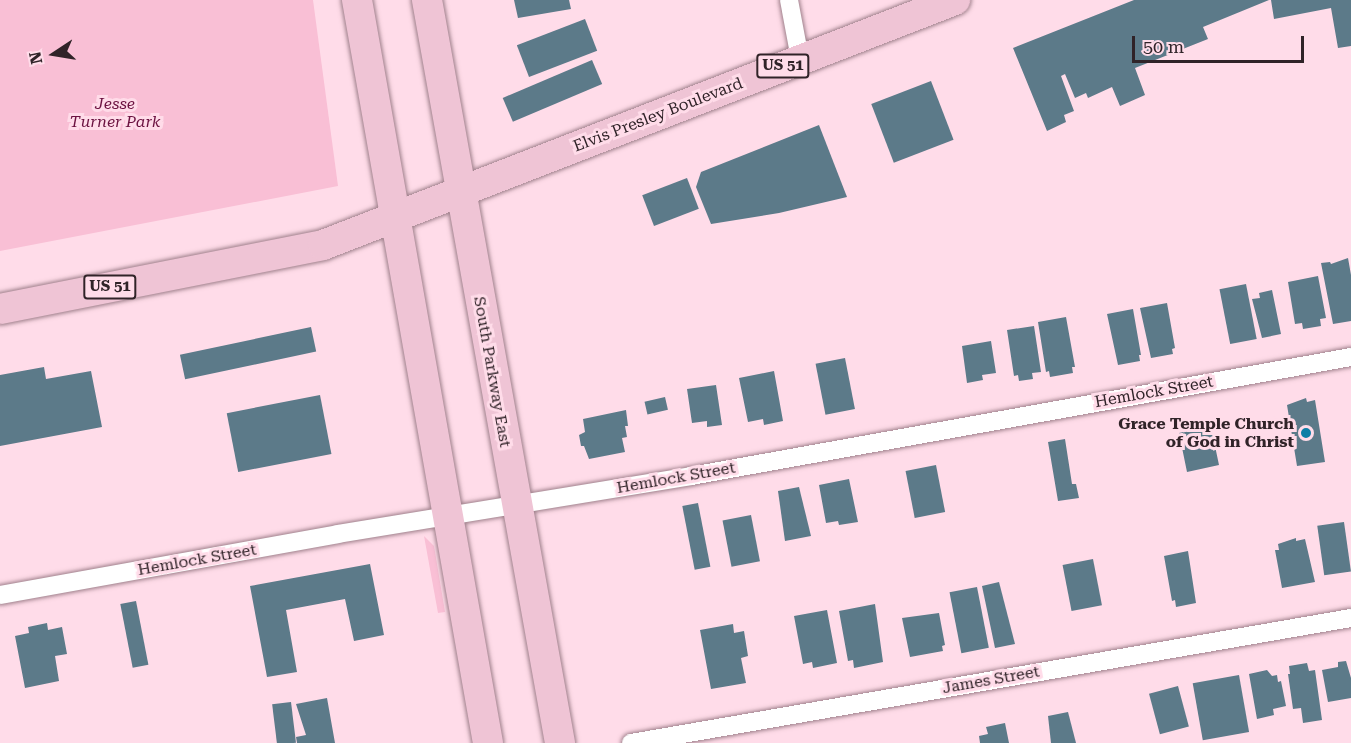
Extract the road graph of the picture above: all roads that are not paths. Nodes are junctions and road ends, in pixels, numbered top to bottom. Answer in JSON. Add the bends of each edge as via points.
{"nodes":[{"id":1,"x":357,"y":0,"type":"edge"},
{"id":2,"x":427,"y":0,"type":"edge"},
{"id":3,"x":789,"y":0,"type":"edge"},
{"id":4,"x":955,"y":0,"type":"edge"},
{"id":5,"x":800,"y":59,"type":"junction"},
{"id":6,"x":460,"y":192,"type":"junction"},
{"id":7,"x":394,"y":219,"type":"junction"},
{"id":8,"x":0,"y":309,"type":"edge"},
{"id":9,"x":1351,"y":357,"type":"edge"},
{"id":10,"x":516,"y":505,"type":"junction"},
{"id":11,"x":447,"y":516,"type":"junction"},
{"id":12,"x":0,"y":595,"type":"edge"},
{"id":13,"x":1351,"y":618,"type":"edge"},
{"id":14,"x":488,"y":743,"type":"edge"},
{"id":15,"x":560,"y":743,"type":"edge"},
{"id":16,"x":631,"y":743,"type":"edge"}],
"edges":[{"from":1,"to":7,"type":"main road"},
{"from":2,"to":6,"type":"main road","name":"South Parkway East"},
{"from":3,"to":5,"type":"street"},
{"from":4,"to":5,"type":"main road","name":"Elvis Presley Boulevard","number":"US 51"},
{"from":5,"to":6,"type":"main road","name":"Elvis Presley Boulevard","number":"US 51"},
{"from":6,"to":7,"type":"main road","name":"Elvis Presley Boulevard","number":"US 51"},
{"from":6,"to":10,"type":"main road","name":"South Parkway East"},
{"from":7,"to":8,"type":"main road","number":"US 51","via":[[323,245]]},
{"from":7,"to":11,"type":"main road"},
{"from":9,"to":10,"type":"street","name":"Hemlock Street"},
{"from":10,"to":11,"type":"street","name":"Hemlock Street"},
{"from":10,"to":15,"type":"main road","name":"South Parkway East"},
{"from":11,"to":12,"type":"street","name":"Hemlock Street"},
{"from":11,"to":14,"type":"main road"},
{"from":13,"to":16,"type":"street","name":"James Street"}]}
